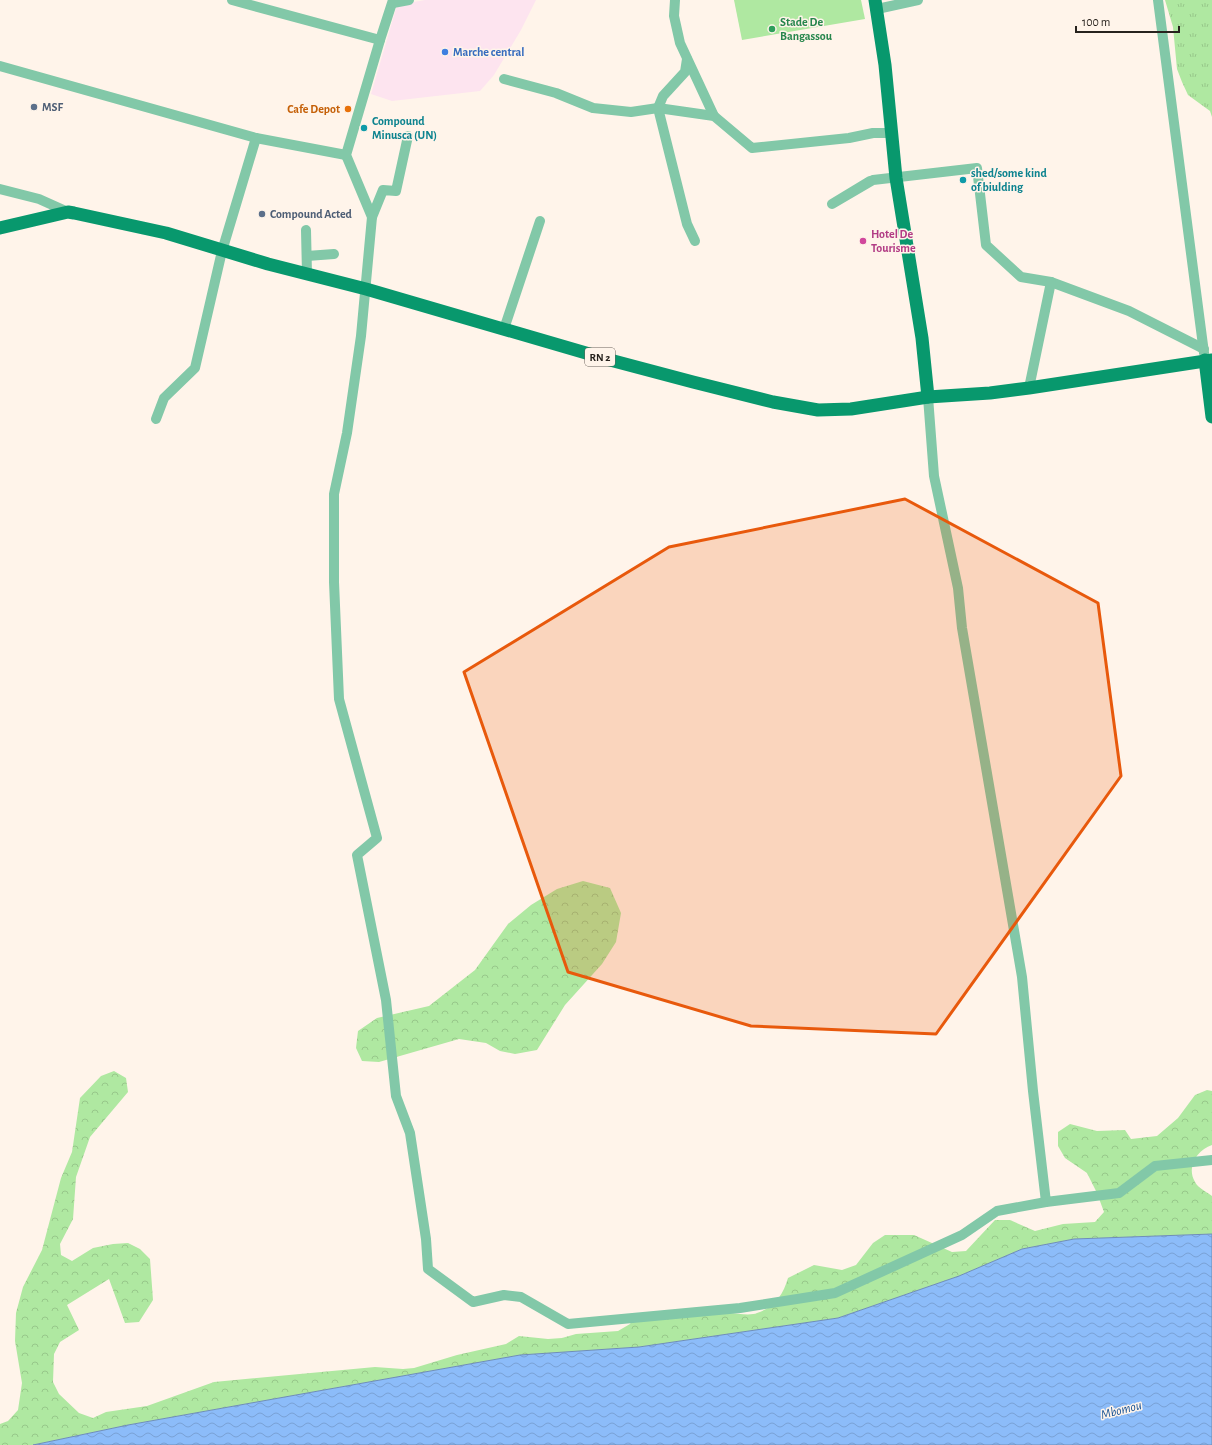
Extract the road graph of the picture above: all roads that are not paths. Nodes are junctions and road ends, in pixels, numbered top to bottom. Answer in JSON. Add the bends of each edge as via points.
{"nodes":[{"id":1,"x":232,"y":0,"type":"edge"},
{"id":2,"x":409,"y":0,"type":"edge"},
{"id":3,"x":675,"y":0,"type":"edge"},
{"id":4,"x":918,"y":0,"type":"edge"},
{"id":5,"x":1158,"y":0,"type":"edge"},
{"id":6,"x":393,"y":1,"type":"edge"},
{"id":7,"x":876,"y":4,"type":"edge"},
{"id":8,"x":380,"y":40,"type":"junction"},
{"id":9,"x":687,"y":59,"type":"junction"},
{"id":10,"x":0,"y":66,"type":"edge"},
{"id":11,"x":504,"y":79,"type":"dead end"},
{"id":12,"x":658,"y":108,"type":"junction"},
{"id":13,"x":714,"y":116,"type":"junction"},
{"id":14,"x":892,"y":133,"type":"junction"},
{"id":15,"x":408,"y":136,"type":"dead end"},
{"id":16,"x":256,"y":138,"type":"junction"},
{"id":17,"x":346,"y":155,"type":"junction"},
{"id":18,"x":896,"y":178,"type":"junction"},
{"id":19,"x":870,"y":181,"type":"dead end"},
{"id":20,"x":0,"y":189,"type":"edge"},
{"id":21,"x":68,"y":212,"type":"junction"},
{"id":22,"x":372,"y":218,"type":"junction"},
{"id":23,"x":540,"y":221,"type":"dead end"},
{"id":24,"x":0,"y":228,"type":"edge"},
{"id":25,"x":306,"y":230,"type":"dead end"},
{"id":26,"x":694,"y":241,"type":"dead end"},
{"id":27,"x":222,"y":251,"type":"junction"},
{"id":28,"x":334,"y":254,"type":"dead end"},
{"id":29,"x":307,"y":256,"type":"junction"},
{"id":30,"x":307,"y":274,"type":"junction"},
{"id":31,"x":1051,"y":282,"type":"junction"},
{"id":32,"x":366,"y":289,"type":"junction"},
{"id":33,"x":504,"y":329,"type":"junction"},
{"id":34,"x":1207,"y":356,"type":"edge"},
{"id":35,"x":1028,"y":388,"type":"junction"},
{"id":36,"x":928,"y":397,"type":"junction"},
{"id":37,"x":1212,"y":417,"type":"edge"},
{"id":38,"x":156,"y":419,"type":"dead end"},
{"id":39,"x":1212,"y":1160,"type":"edge"},
{"id":40,"x":1046,"y":1202,"type":"junction"}],
"edges":[{"from":1,"to":8,"type":"street"},
{"from":2,"to":6,"type":"street"},
{"from":3,"to":9,"type":"street","via":[[674,16],[680,43]]},
{"from":4,"to":7,"type":"street"},
{"from":5,"to":34,"type":"street"},
{"from":6,"to":8,"type":"street"},
{"from":7,"to":14,"type":"main road"},
{"from":8,"to":17,"type":"street"},
{"from":9,"to":12,"type":"street","via":[[685,72],[663,96]]},
{"from":9,"to":13,"type":"street"},
{"from":10,"to":16,"type":"street"},
{"from":11,"to":12,"type":"street","via":[[556,93],[593,108],[631,112]]},
{"from":12,"to":13,"type":"street"},
{"from":12,"to":26,"type":"street","via":[[687,224]]},
{"from":13,"to":14,"type":"street","via":[[752,148],[849,138],[873,133]]},
{"from":14,"to":18,"type":"main road"},
{"from":15,"to":22,"type":"street","via":[[396,191],[383,190]]},
{"from":16,"to":17,"type":"street"},
{"from":16,"to":27,"type":"street"},
{"from":17,"to":22,"type":"street"},
{"from":18,"to":19,"type":"street","via":[[873,180],[832,204]]},
{"from":18,"to":31,"type":"street","via":[[977,168],[986,245],[1021,277]]},
{"from":18,"to":36,"type":"main road","via":[[922,338]]},
{"from":20,"to":21,"type":"street","via":[[39,199]]},
{"from":21,"to":24,"type":"main road","number":"RN 2"},
{"from":21,"to":27,"type":"main road","number":"RN 2","via":[[166,233]]},
{"from":22,"to":32,"type":"street"},
{"from":23,"to":33,"type":"street"},
{"from":25,"to":29,"type":"street"},
{"from":27,"to":30,"type":"main road","number":"RN 2"},
{"from":27,"to":38,"type":"street","via":[[195,368],[164,398]]},
{"from":28,"to":29,"type":"street"},
{"from":29,"to":30,"type":"street"},
{"from":30,"to":32,"type":"main road","number":"RN 2"},
{"from":31,"to":34,"type":"street","via":[[1129,311]]},
{"from":31,"to":35,"type":"street"},
{"from":32,"to":33,"type":"main road","number":"RN 2"},
{"from":32,"to":40,"type":"street","via":[[347,433],[334,494],[334,582],[339,699],[377,838],[357,855],[386,1000],[396,1096],[410,1132],[426,1238],[428,1269],[473,1302],[504,1295],[521,1297],[568,1324],[740,1308],[835,1294],[962,1235],[997,1211]]},
{"from":33,"to":36,"type":"main road","number":"RN 2","via":[[693,382],[773,402],[818,410],[851,409]]},
{"from":34,"to":35,"type":"main road","number":"RN 2"},
{"from":34,"to":37,"type":"main road"},
{"from":35,"to":36,"type":"main road","number":"RN 2"},
{"from":36,"to":40,"type":"street","via":[[934,476],[958,588],[962,628],[1022,977]]},
{"from":39,"to":40,"type":"street","via":[[1155,1166],[1119,1193]]}]}
